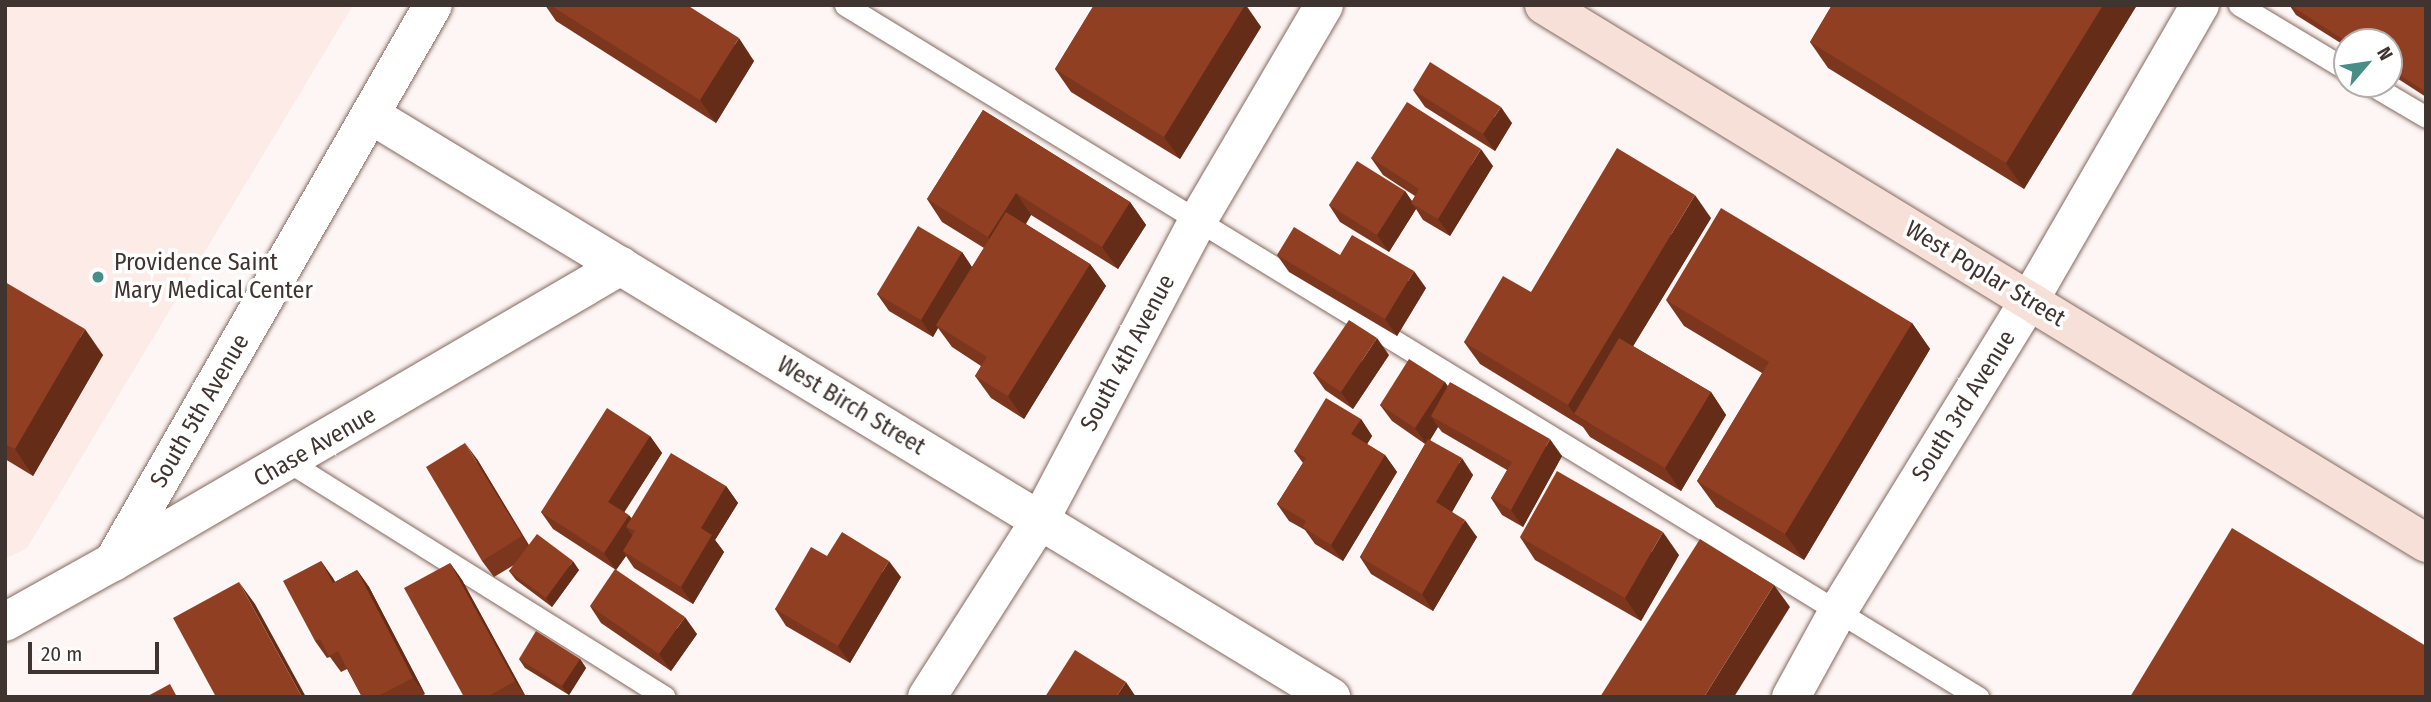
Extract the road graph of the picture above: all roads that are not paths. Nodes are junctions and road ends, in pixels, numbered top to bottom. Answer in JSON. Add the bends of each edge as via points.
{"nodes":[{"id":1,"x":433,"y":5,"type":"edge"},
{"id":2,"x":845,"y":5,"type":"edge"},
{"id":3,"x":1324,"y":5,"type":"edge"},
{"id":4,"x":1544,"y":5,"type":"edge"},
{"id":5,"x":2200,"y":5,"type":"edge"},
{"id":6,"x":2239,"y":5,"type":"edge"},
{"id":7,"x":2333,"y":62,"type":"edge"},
{"id":8,"x":2394,"y":98,"type":"edge"},
{"id":9,"x":371,"y":115,"type":"junction"},
{"id":10,"x":2426,"y":117,"type":"edge"},
{"id":11,"x":1198,"y":220,"type":"junction"},
{"id":12,"x":621,"y":266,"type":"junction"},
{"id":13,"x":2029,"y":301,"type":"junction"},
{"id":14,"x":289,"y":462,"type":"junction"},
{"id":15,"x":1040,"y":520,"type":"junction"},
{"id":16,"x":2426,"y":542,"type":"edge"},
{"id":17,"x":113,"y":562,"type":"junction"},
{"id":18,"x":1838,"y":611,"type":"junction"},
{"id":19,"x":5,"y":622,"type":"edge"},
{"id":20,"x":664,"y":697,"type":"edge"},
{"id":21,"x":928,"y":697,"type":"edge"},
{"id":22,"x":1331,"y":697,"type":"edge"},
{"id":23,"x":1791,"y":697,"type":"edge"},
{"id":24,"x":1978,"y":697,"type":"edge"}],
"edges":[{"from":1,"to":9,"type":"street","name":"South 5th Avenue"},
{"from":2,"to":11,"type":"lane"},
{"from":3,"to":11,"type":"street","name":"South 4th Avenue"},
{"from":4,"to":13,"type":"main road","name":"West Poplar Street"},
{"from":5,"to":13,"type":"street","name":"South 3rd Avenue"},
{"from":6,"to":7,"type":"lane"},
{"from":8,"to":10,"type":"lane"},
{"from":9,"to":12,"type":"street","name":"West Birch Street"},
{"from":9,"to":17,"type":"street","name":"South 5th Avenue"},
{"from":11,"to":15,"type":"street","name":"South 4th Avenue"},
{"from":11,"to":18,"type":"lane"},
{"from":12,"to":14,"type":"street","name":"Chase Avenue"},
{"from":12,"to":15,"type":"street","name":"West Birch Street"},
{"from":13,"to":16,"type":"main road","name":"West Poplar Street"},
{"from":13,"to":18,"type":"street","name":"South 3rd Avenue"},
{"from":14,"to":17,"type":"street","name":"Chase Avenue"},
{"from":14,"to":20,"type":"lane"},
{"from":15,"to":21,"type":"street","name":"South 4th Avenue"},
{"from":15,"to":22,"type":"street","name":"West Birch Street"},
{"from":17,"to":19,"type":"street","name":"Chase Avenue"},
{"from":18,"to":23,"type":"street","name":"South 3rd Avenue"},
{"from":18,"to":24,"type":"lane"}]}
